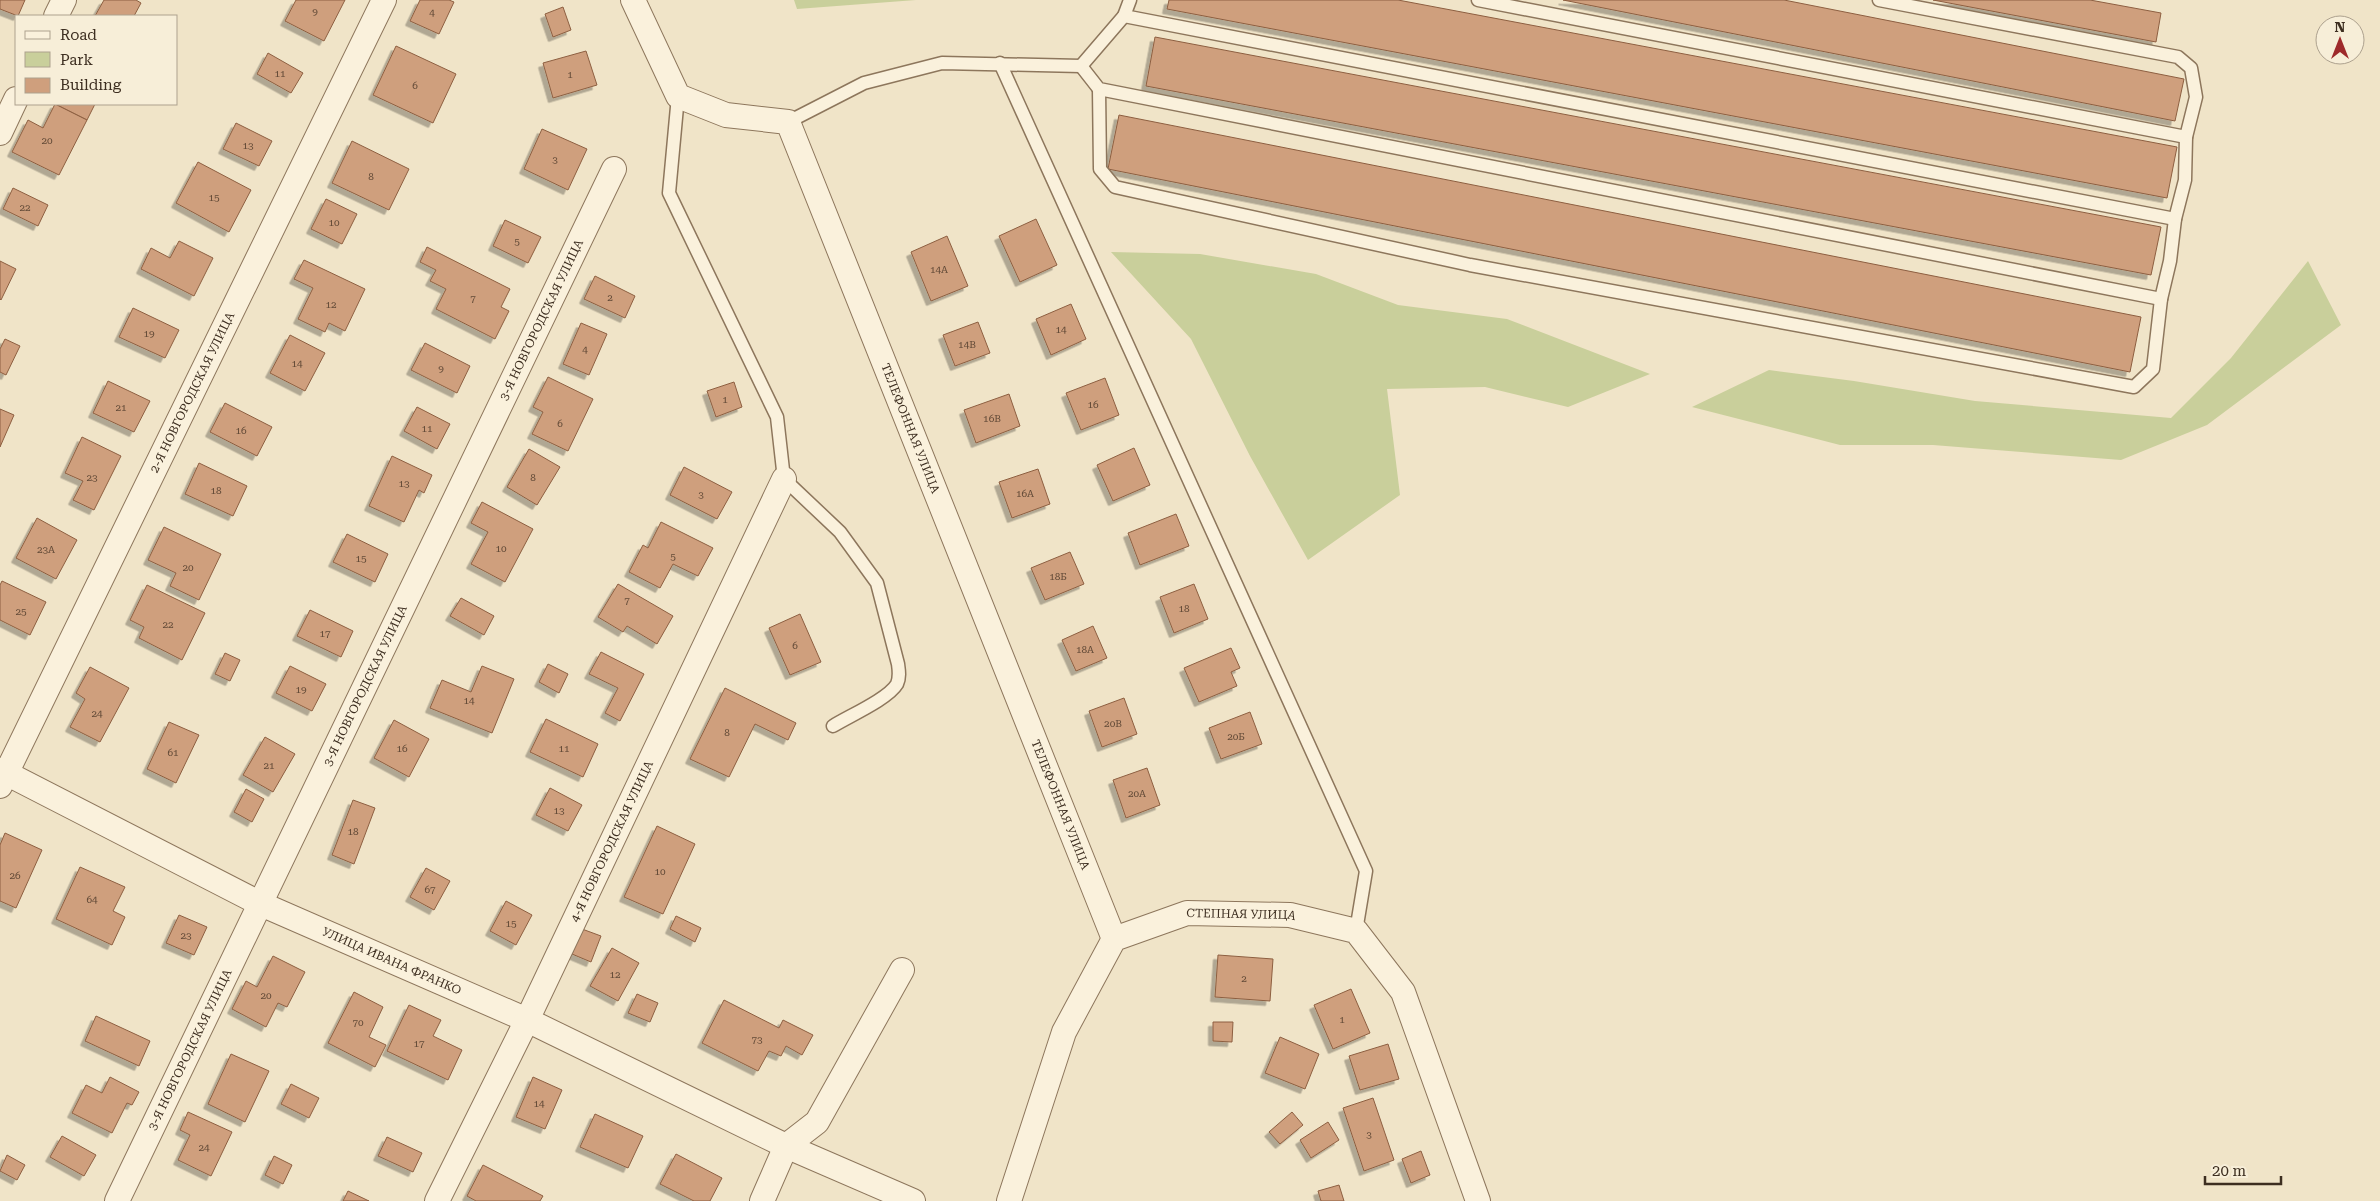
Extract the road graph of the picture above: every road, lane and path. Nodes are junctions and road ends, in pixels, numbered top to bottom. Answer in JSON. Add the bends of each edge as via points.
{"nodes":[{"id":1,"x":64,"y":0,"type":"edge"},
{"id":2,"x":384,"y":0,"type":"edge"},
{"id":3,"x":633,"y":0,"type":"edge"},
{"id":4,"x":1130,"y":0,"type":"edge"},
{"id":5,"x":1478,"y":0,"type":"edge"},
{"id":6,"x":1879,"y":0,"type":"edge"},
{"id":7,"x":56,"y":15,"type":"edge"},
{"id":8,"x":1124,"y":16,"type":"junction"},
{"id":9,"x":1000,"y":63,"type":"junction"},
{"id":10,"x":1081,"y":66,"type":"junction"},
{"id":11,"x":1099,"y":89,"type":"junction"},
{"id":12,"x":678,"y":96,"type":"junction"},
{"id":13,"x":15,"y":101,"type":"edge"},
{"id":14,"x":788,"y":122,"type":"junction"},
{"id":15,"x":0,"y":133,"type":"edge"},
{"id":16,"x":2186,"y":137,"type":"junction"},
{"id":17,"x":614,"y":169,"type":"dead end"},
{"id":18,"x":2175,"y":219,"type":"junction"},
{"id":19,"x":2161,"y":299,"type":"junction"},
{"id":20,"x":784,"y":479,"type":"junction"},
{"id":21,"x":833,"y":726,"type":"dead end"},
{"id":22,"x":2,"y":776,"type":"edge"},
{"id":23,"x":260,"y":904,"type":"junction"},
{"id":24,"x":1356,"y":931,"type":"junction"},
{"id":25,"x":1114,"y":940,"type":"junction"},
{"id":26,"x":902,"y":970,"type":"dead end"},
{"id":27,"x":527,"y":1020,"type":"junction"},
{"id":28,"x":786,"y":1146,"type":"junction"},
{"id":29,"x":118,"y":1201,"type":"edge"},
{"id":30,"x":437,"y":1201,"type":"edge"},
{"id":31,"x":762,"y":1201,"type":"edge"},
{"id":32,"x":913,"y":1201,"type":"edge"},
{"id":33,"x":1009,"y":1201,"type":"edge"},
{"id":34,"x":1478,"y":1201,"type":"edge"}],
"edges":[{"from":1,"to":7,"type":"street"},
{"from":2,"to":22,"type":"street","name":"2-Я НОВГОРОДСКАЯ УЛИЦА"},
{"from":3,"to":12,"type":"street"},
{"from":4,"to":8,"type":"lane"},
{"from":5,"to":16,"type":"lane"},
{"from":6,"to":16,"type":"lane","via":[[2178,57],[2191,68],[2196,97]]},
{"from":8,"to":10,"type":"lane"},
{"from":8,"to":18,"type":"lane"},
{"from":9,"to":10,"type":"lane"},
{"from":9,"to":14,"type":"lane","via":[[942,63],[864,83]]},
{"from":9,"to":24,"type":"lane","via":[[1366,871]]},
{"from":10,"to":11,"type":"lane"},
{"from":11,"to":19,"type":"lane"},
{"from":11,"to":19,"type":"lane","via":[[1100,168],[1115,187],[1470,265],[2134,387],[2153,369]]},
{"from":12,"to":14,"type":"street","via":[[726,115]]},
{"from":12,"to":20,"type":"lane","via":[[669,193],[777,418]]},
{"from":13,"to":15,"type":"street"},
{"from":14,"to":25,"type":"street","name":"ТЕЛЕФОННАЯ УЛИЦА"},
{"from":16,"to":18,"type":"lane","via":[[2185,180]]},
{"from":17,"to":23,"type":"street","name":"3-Я НОВГОРОДСКАЯ УЛИЦА"},
{"from":18,"to":19,"type":"lane"},
{"from":20,"to":21,"type":"lane","via":[[840,532],[877,583],[898,664],[896,685]]},
{"from":20,"to":27,"type":"street","name":"4-Я НОВГОРОДСКАЯ УЛИЦА"},
{"from":22,"to":23,"type":"street","name":"УЛИЦА ИВАНА ФРАНКО"},
{"from":23,"to":27,"type":"street","name":"УЛИЦА ИВАНА ФРАНКО"},
{"from":23,"to":29,"type":"street","name":"3-Я НОВГОРОДСКАЯ УЛИЦА"},
{"from":24,"to":25,"type":"street","name":"СТЕПНАЯ УЛИЦА","via":[[1290,915],[1186,913]]},
{"from":24,"to":34,"type":"street","via":[[1403,992]]},
{"from":25,"to":33,"type":"street","via":[[1064,1032]]},
{"from":26,"to":28,"type":"street","via":[[817,1122]]},
{"from":27,"to":28,"type":"street","name":"УЛИЦА ИВАНА ФРАНКО"},
{"from":27,"to":30,"type":"street","name":"4-Я НОВГОРОДСКАЯ УЛИЦА"},
{"from":28,"to":31,"type":"street"},
{"from":28,"to":32,"type":"street","name":"УЛИЦА ИВАНА ФРАНКО"}]}
